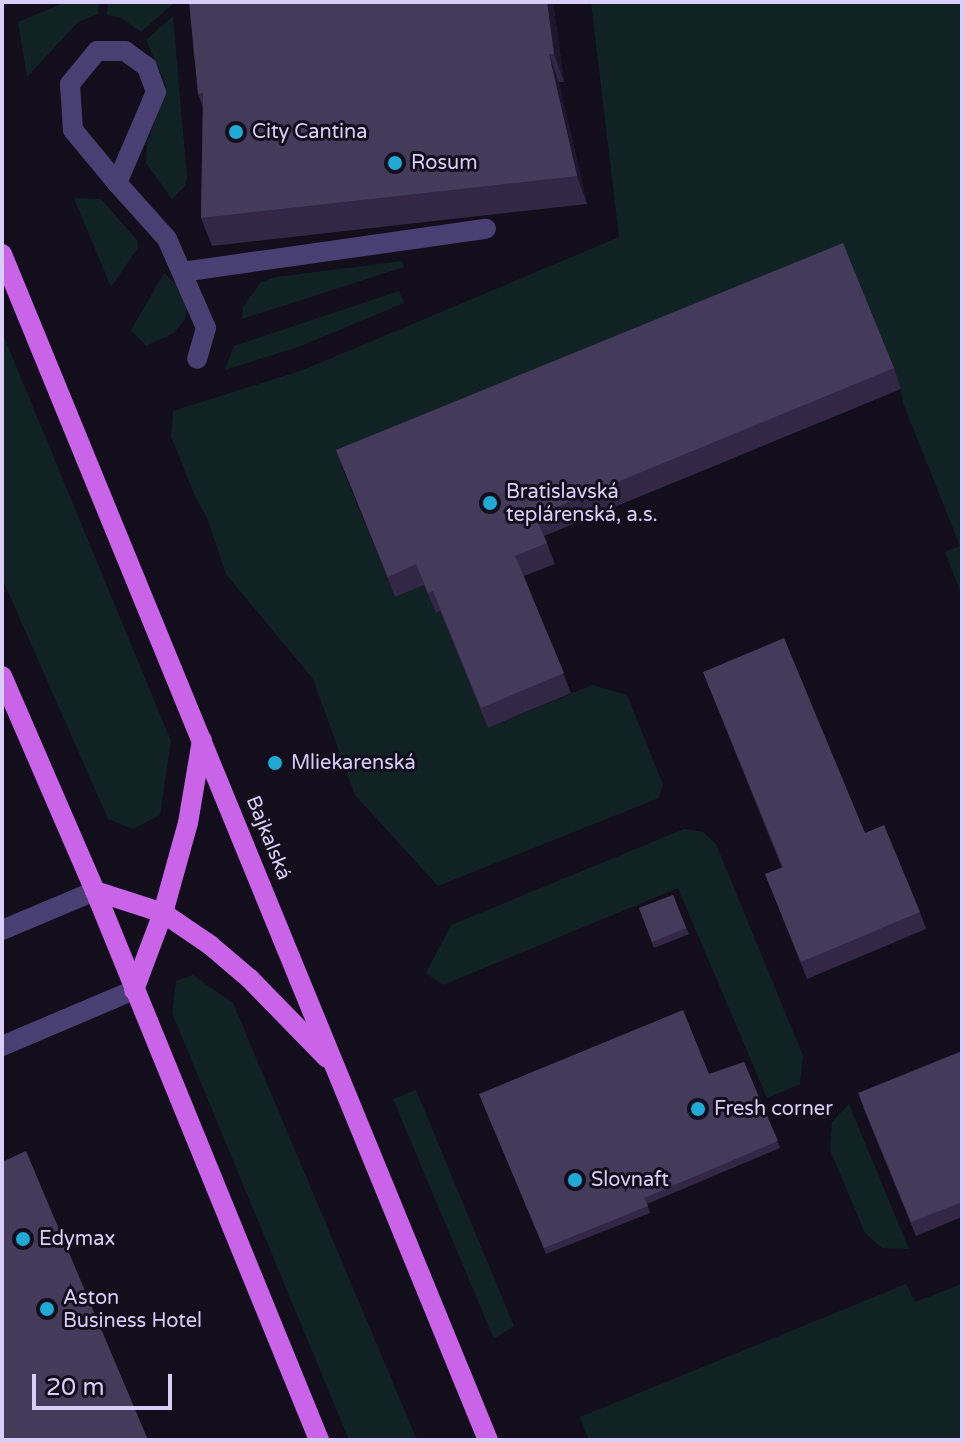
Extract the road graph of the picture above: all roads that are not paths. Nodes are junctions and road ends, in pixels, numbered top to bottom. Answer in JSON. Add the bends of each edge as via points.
{"nodes":[{"id":1,"x":117,"y":183,"type":"junction"},
{"id":2,"x":486,"y":229,"type":"edge"},
{"id":3,"x":2,"y":254,"type":"edge"},
{"id":4,"x":182,"y":272,"type":"junction"},
{"id":5,"x":197,"y":359,"type":"dead end"},
{"id":6,"x":2,"y":676,"type":"edge"},
{"id":7,"x":202,"y":740,"type":"junction"},
{"id":8,"x":95,"y":891,"type":"junction"},
{"id":9,"x":163,"y":913,"type":"junction"},
{"id":10,"x":2,"y":930,"type":"edge"},
{"id":11,"x":134,"y":990,"type":"junction"},
{"id":12,"x":2,"y":1046,"type":"edge"},
{"id":13,"x":338,"y":1070,"type":"junction"},
{"id":14,"x":319,"y":1440,"type":"edge"},
{"id":15,"x":488,"y":1440,"type":"edge"}],
"edges":[{"from":1,"to":1,"type":"street","via":[[156,92],[147,67],[125,51],[97,51],[70,84],[73,130]]},
{"from":1,"to":4,"type":"street","via":[[167,239]]},
{"from":2,"to":4,"type":"street"},
{"from":3,"to":7,"type":"main road","name":"Bajkalská"},
{"from":4,"to":5,"type":"street","via":[[206,328]]},
{"from":6,"to":8,"type":"main road"},
{"from":7,"to":9,"type":"main road","via":[[188,823]]},
{"from":7,"to":13,"type":"main road","name":"Bajkalská"},
{"from":8,"to":9,"type":"main road"},
{"from":8,"to":10,"type":"street"},
{"from":8,"to":11,"type":"main road"},
{"from":9,"to":11,"type":"main road"},
{"from":9,"to":13,"type":"main road","via":[[250,979]]},
{"from":11,"to":12,"type":"street"},
{"from":11,"to":14,"type":"main road"},
{"from":13,"to":15,"type":"main road","name":"Bajkalská"}]}
